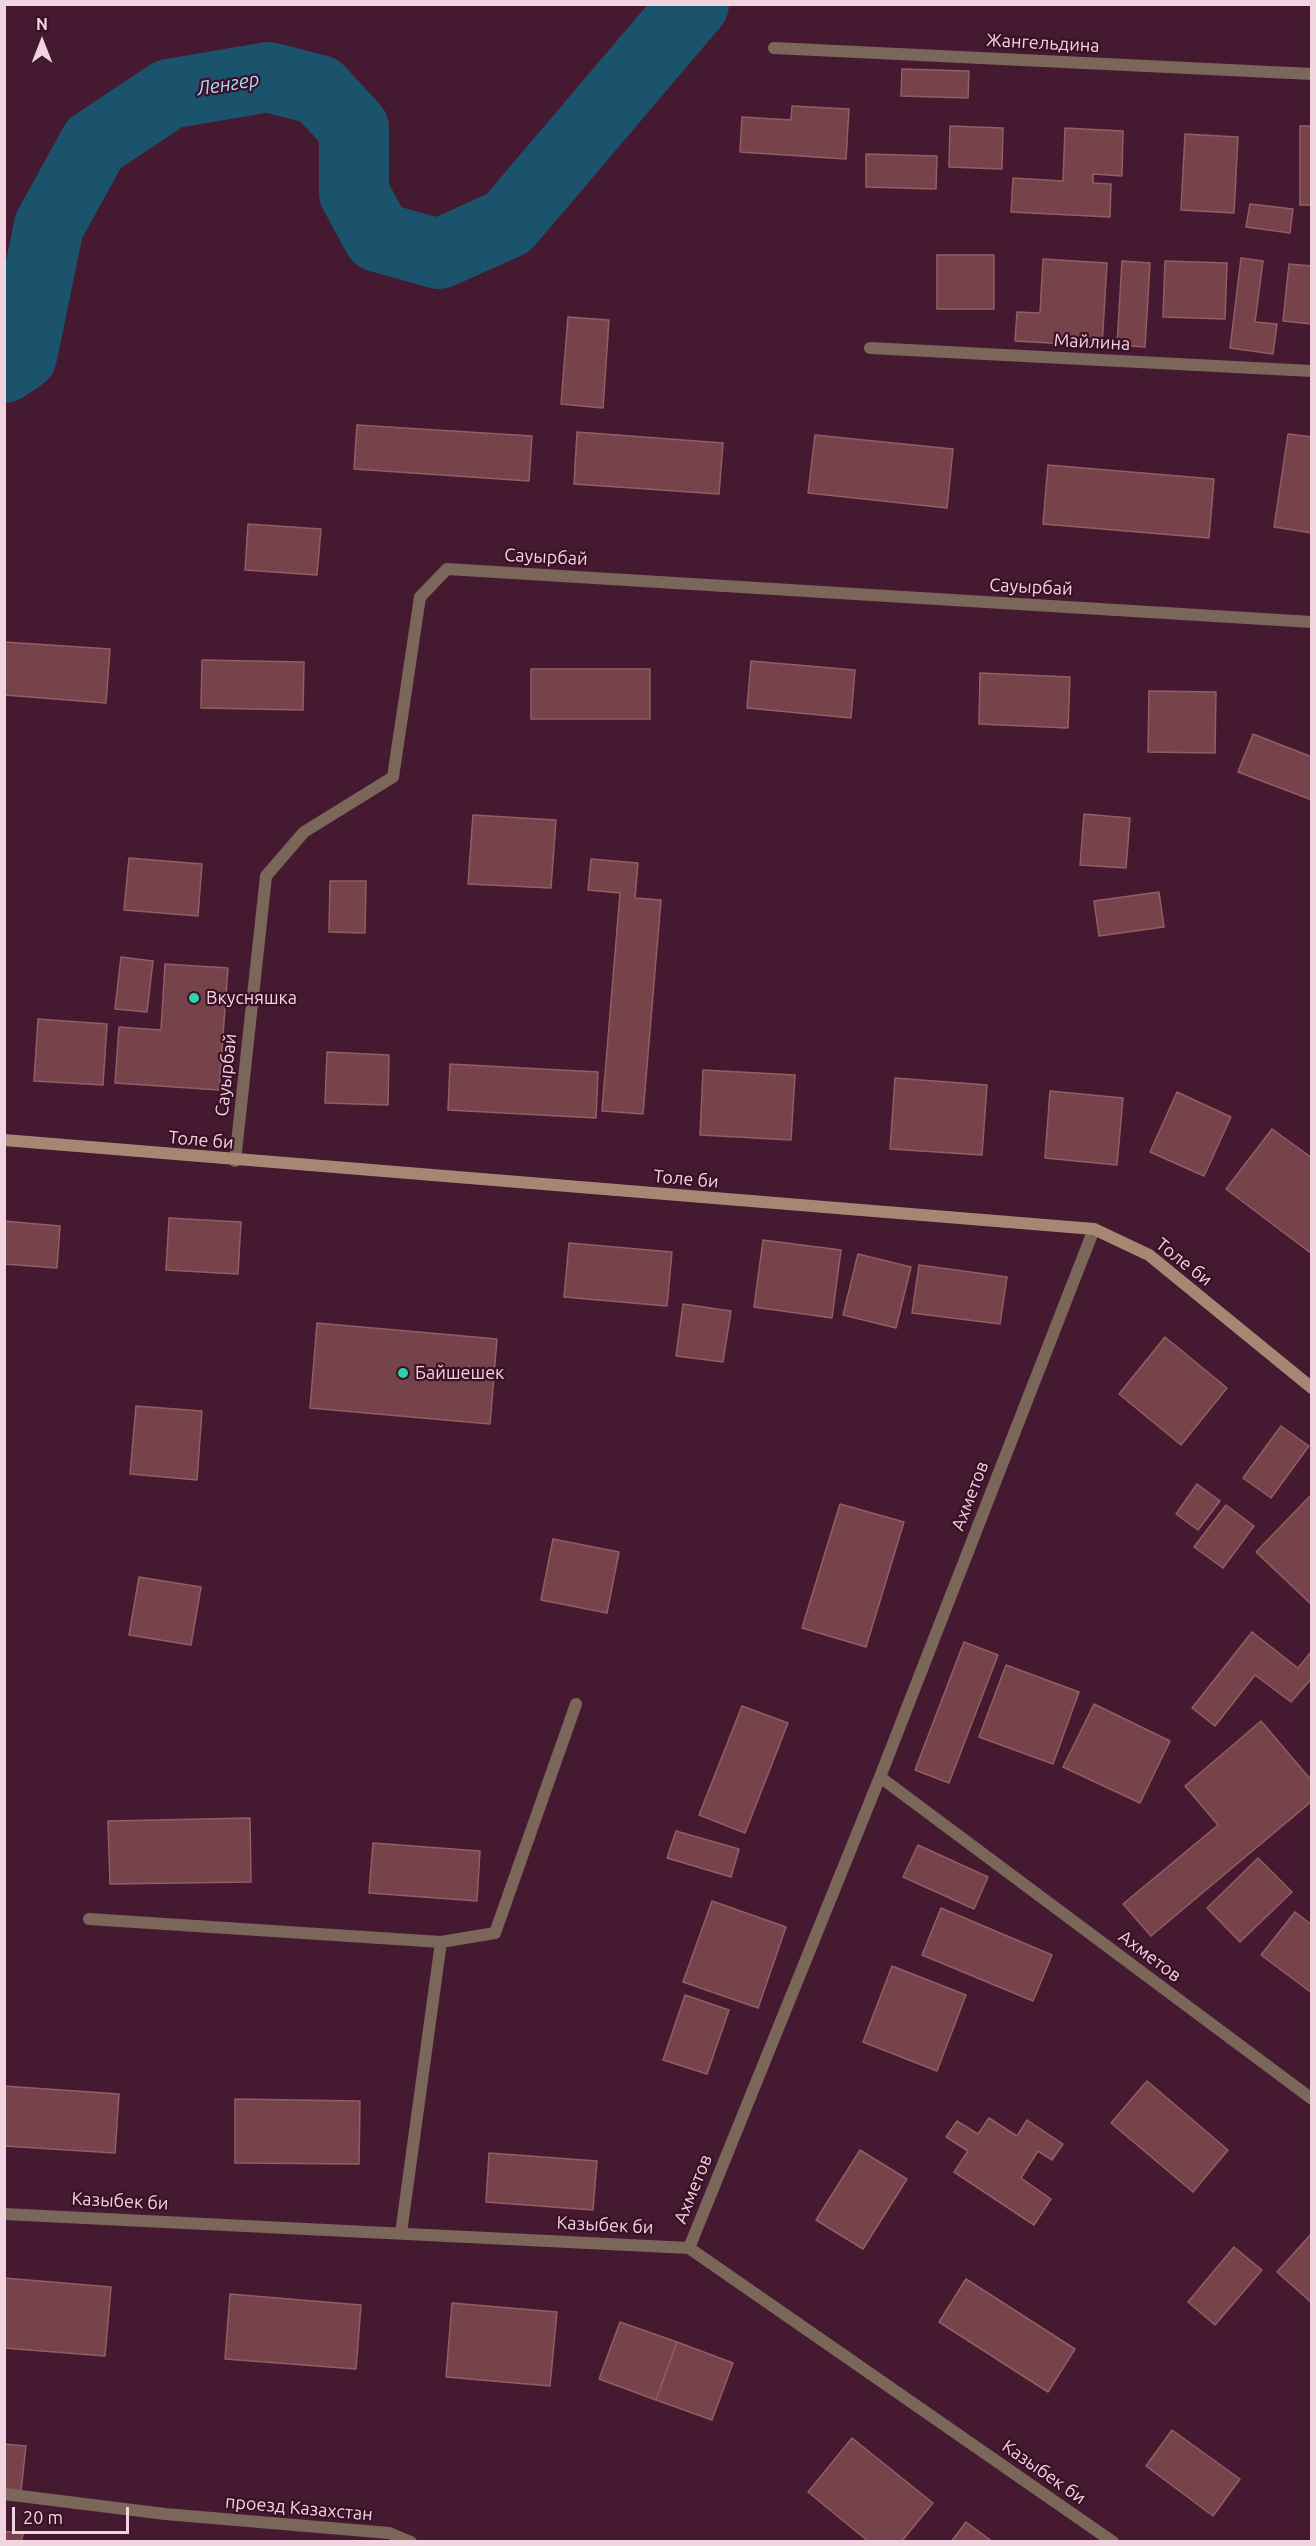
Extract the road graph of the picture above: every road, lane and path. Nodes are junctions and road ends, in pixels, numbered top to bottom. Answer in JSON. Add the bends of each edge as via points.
{"nodes":[{"id":1,"x":774,"y":48,"type":"dead end"},
{"id":2,"x":1311,"y":74,"type":"edge"},
{"id":3,"x":870,"y":348,"type":"dead end"},
{"id":4,"x":1311,"y":371,"type":"edge"},
{"id":5,"x":1311,"y":622,"type":"edge"},
{"id":6,"x":4,"y":1140,"type":"edge"},
{"id":7,"x":235,"y":1161,"type":"junction"},
{"id":8,"x":1094,"y":1229,"type":"junction"},
{"id":9,"x":1311,"y":1388,"type":"edge"},
{"id":10,"x":576,"y":1704,"type":"dead end"},
{"id":11,"x":880,"y":1776,"type":"junction"},
{"id":12,"x":89,"y":1919,"type":"dead end"},
{"id":13,"x":441,"y":1942,"type":"junction"},
{"id":14,"x":1311,"y":2099,"type":"edge"},
{"id":15,"x":4,"y":2214,"type":"edge"},
{"id":16,"x":401,"y":2233,"type":"junction"},
{"id":17,"x":689,"y":2248,"type":"junction"},
{"id":18,"x":4,"y":2494,"type":"edge"},
{"id":19,"x":411,"y":2541,"type":"edge"},
{"id":20,"x":1113,"y":2541,"type":"edge"}],
"edges":[{"from":1,"to":2,"type":"street","name":"Жангельдина"},
{"from":3,"to":4,"type":"street","name":"Майлина"},
{"from":5,"to":7,"type":"street","name":"Сауырбай","via":[[447,569],[420,597],[393,777],[304,832],[266,876]]},
{"from":6,"to":7,"type":"main road","name":"Толе би"},
{"from":7,"to":8,"type":"main road","name":"Толе би"},
{"from":8,"to":9,"type":"main road","name":"Толе би","via":[[1149,1255]]},
{"from":8,"to":11,"type":"street","name":"Ахметов"},
{"from":10,"to":13,"type":"street","via":[[495,1933]]},
{"from":11,"to":14,"type":"street","name":"Ахметов"},
{"from":11,"to":17,"type":"street","name":"Ахметов"},
{"from":12,"to":13,"type":"street"},
{"from":13,"to":16,"type":"street"},
{"from":15,"to":16,"type":"street","name":"Казыбек би"},
{"from":16,"to":17,"type":"street","name":"Казыбек би"},
{"from":17,"to":20,"type":"street","name":"Казыбек би"},
{"from":18,"to":19,"type":"street","name":"проезд Казахстан","via":[[165,2514],[388,2533]]}]}
